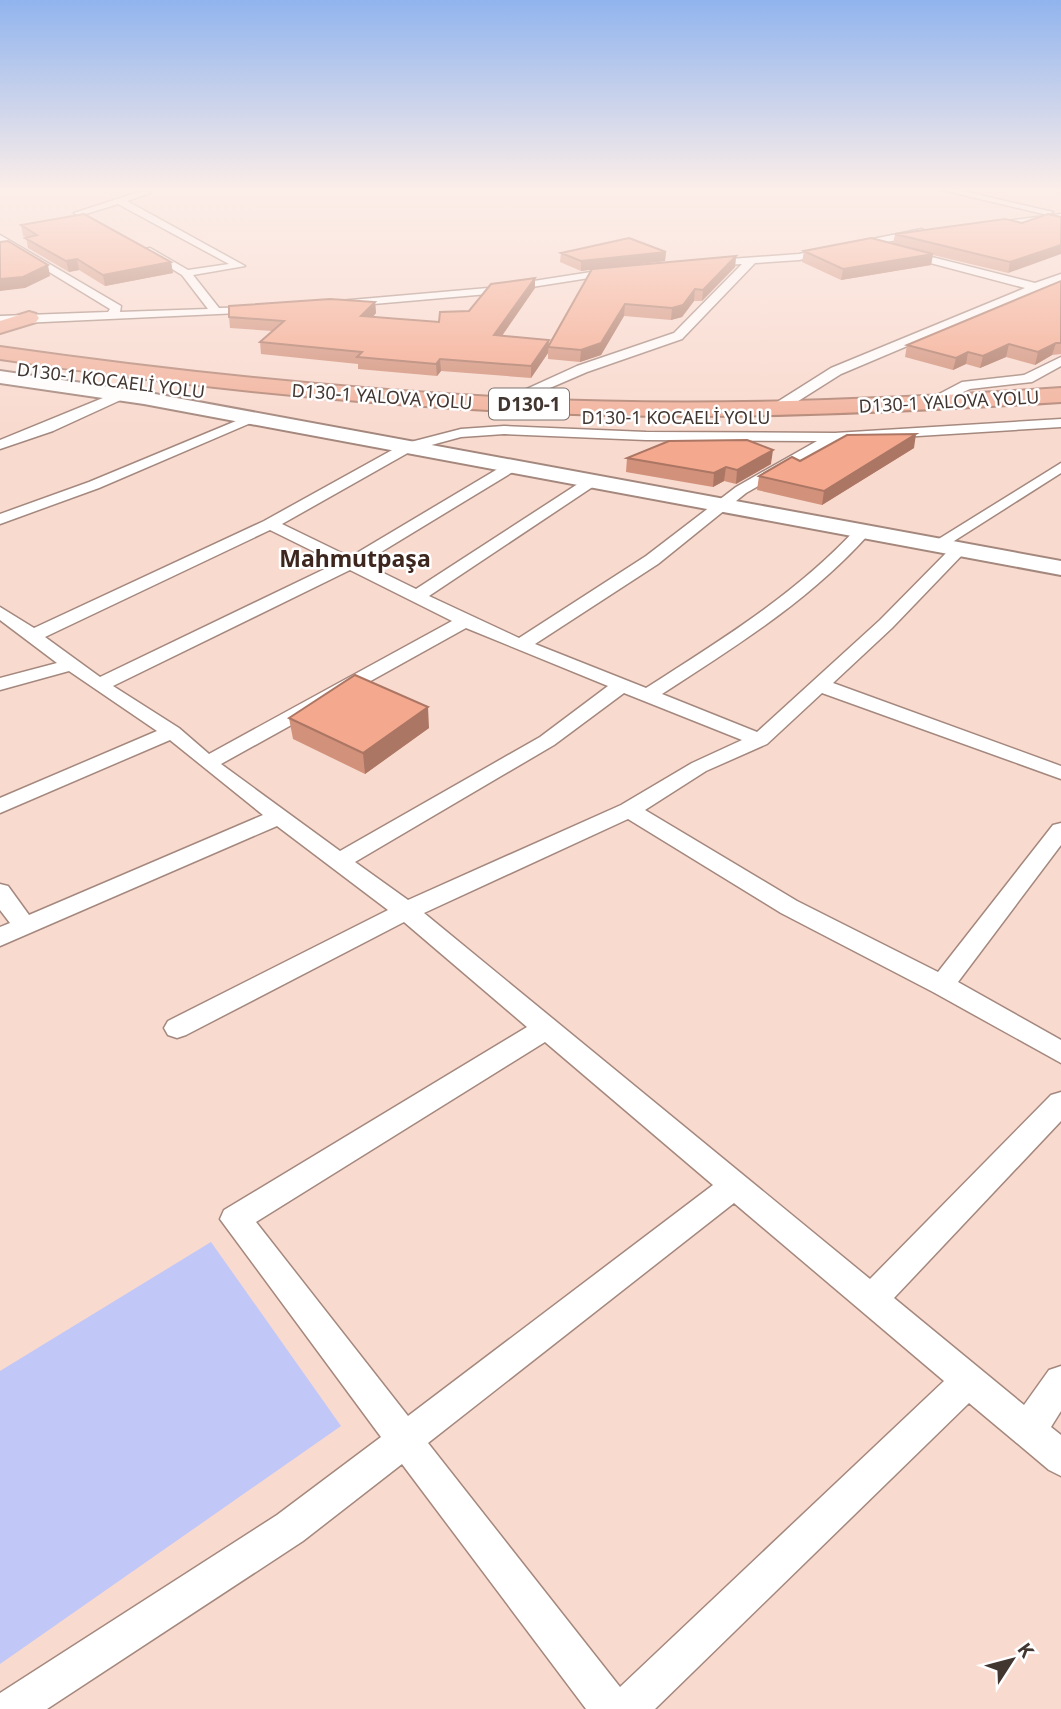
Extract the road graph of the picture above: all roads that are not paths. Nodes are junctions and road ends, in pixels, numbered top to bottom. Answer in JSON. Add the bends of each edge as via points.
{"nodes":[{"id":1,"x":53,"y":270,"type":"edge"},
{"id":2,"x":180,"y":270,"type":"edge"},
{"id":3,"x":208,"y":270,"type":"edge"},
{"id":4,"x":626,"y":270,"type":"edge"},
{"id":5,"x":742,"y":270,"type":"edge"},
{"id":6,"x":970,"y":270,"type":"edge"},
{"id":7,"x":186,"y":273,"type":"junction"},
{"id":8,"x":1061,"y":277,"type":"edge"},
{"id":9,"x":1036,"y":287,"type":"junction"},
{"id":10,"x":331,"y":304,"type":"edge"},
{"id":11,"x":268,"y":309,"type":"edge"},
{"id":12,"x":217,"y":313,"type":"junction"},
{"id":13,"x":111,"y":316,"type":"junction"},
{"id":14,"x":29,"y":318,"type":"joint"},
{"id":15,"x":0,"y":323,"type":"edge"},
{"id":16,"x":0,"y":351,"type":"edge"},
{"id":17,"x":1061,"y":361,"type":"edge"},
{"id":18,"x":0,"y":365,"type":"edge"},
{"id":19,"x":0,"y":377,"type":"edge"},
{"id":20,"x":120,"y":395,"type":"junction"},
{"id":21,"x":1061,"y":395,"type":"edge"},
{"id":22,"x":503,"y":403,"type":"junction"},
{"id":23,"x":929,"y":403,"type":"junction"},
{"id":24,"x":779,"y":407,"type":"junction"},
{"id":25,"x":1061,"y":407,"type":"edge"},
{"id":26,"x":253,"y":419,"type":"junction"},
{"id":27,"x":1061,"y":423,"type":"edge"},
{"id":28,"x":835,"y":437,"type":"junction"},
{"id":29,"x":0,"y":445,"type":"edge"},
{"id":30,"x":408,"y":447,"type":"junction"},
{"id":31,"x":511,"y":467,"type":"junction"},
{"id":32,"x":1061,"y":467,"type":"edge"},
{"id":33,"x":593,"y":481,"type":"junction"},
{"id":34,"x":722,"y":505,"type":"junction"},
{"id":35,"x":0,"y":519,"type":"edge"},
{"id":36,"x":270,"y":524,"type":"junction"},
{"id":37,"x":863,"y":531,"type":"junction"},
{"id":38,"x":937,"y":545,"type":"junction"},
{"id":39,"x":959,"y":549,"type":"junction"},
{"id":40,"x":351,"y":563,"type":"junction"},
{"id":41,"x":1061,"y":568,"type":"edge"},
{"id":42,"x":417,"y":596,"type":"junction"},
{"id":43,"x":0,"y":612,"type":"edge"},
{"id":44,"x":466,"y":620,"type":"junction"},
{"id":45,"x":32,"y":636,"type":"junction"},
{"id":46,"x":521,"y":645,"type":"junction"},
{"id":47,"x":71,"y":664,"type":"junction"},
{"id":48,"x":0,"y":684,"type":"edge"},
{"id":49,"x":99,"y":685,"type":"junction"},
{"id":50,"x":622,"y":685,"type":"junction"},
{"id":51,"x":820,"y":685,"type":"junction"},
{"id":52,"x":648,"y":695,"type":"junction"},
{"id":53,"x":172,"y":732,"type":"junction"},
{"id":54,"x":760,"y":740,"type":"junction"},
{"id":55,"x":206,"y":763,"type":"junction"},
{"id":56,"x":1061,"y":773,"type":"edge"},
{"id":57,"x":0,"y":806,"type":"edge"},
{"id":58,"x":629,"y":810,"type":"junction"},
{"id":59,"x":280,"y":816,"type":"junction"},
{"id":60,"x":1061,"y":830,"type":"edge"},
{"id":61,"x":340,"y":861,"type":"junction"},
{"id":62,"x":0,"y":892,"type":"edge"},
{"id":63,"x":406,"y":911,"type":"junction"},
{"id":64,"x":25,"y":927,"type":"junction"},
{"id":65,"x":0,"y":937,"type":"edge"},
{"id":66,"x":942,"y":985,"type":"junction"},
{"id":67,"x":177,"y":1028,"type":"dead end"},
{"id":68,"x":547,"y":1028,"type":"junction"},
{"id":69,"x":1061,"y":1053,"type":"edge"},
{"id":70,"x":1061,"y":1103,"type":"edge"},
{"id":71,"x":736,"y":1185,"type":"junction"},
{"id":72,"x":872,"y":1299,"type":"junction"},
{"id":73,"x":969,"y":1380,"type":"junction"},
{"id":74,"x":1061,"y":1382,"type":"edge"},
{"id":75,"x":1028,"y":1430,"type":"junction"},
{"id":76,"x":407,"y":1438,"type":"junction"},
{"id":77,"x":1061,"y":1458,"type":"edge"},
{"id":78,"x":11,"y":1709,"type":"edge"},
{"id":79,"x":611,"y":1709,"type":"edge"},
{"id":80,"x":626,"y":1709,"type":"edge"}],
"edges":[{"from":1,"to":13,"type":"street","via":[[117,308]]},
{"from":2,"to":7,"type":"street"},
{"from":3,"to":7,"type":"street"},
{"from":4,"to":10,"type":"street","via":[[488,291]]},
{"from":5,"to":22,"type":"street","via":[[678,336],[582,369]]},
{"from":6,"to":9,"type":"street"},
{"from":7,"to":12,"type":"street"},
{"from":8,"to":9,"type":"street"},
{"from":9,"to":24,"type":"street","via":[[836,371]]},
{"from":11,"to":12,"type":"street"},
{"from":12,"to":13,"type":"street"},
{"from":13,"to":14,"type":"street"},
{"from":14,"to":15,"type":"highway"},
{"from":16,"to":22,"type":"highway","name":"D130-1 YALOVA YOLU","number":"D130-1","via":[[237,385]]},
{"from":17,"to":23,"type":"street","via":[[1027,379],[967,384]]},
{"from":18,"to":25,"type":"highway","name":"D130-1 KOCAELİ YOLU","number":"D130-1","via":[[246,396],[485,413],[697,418]]},
{"from":19,"to":20,"type":"main road"},
{"from":20,"to":26,"type":"main road"},
{"from":20,"to":29,"type":"street"},
{"from":21,"to":23,"type":"highway","name":"D130-1 YALOVA YOLU","number":"D130-1"},
{"from":22,"to":24,"type":"highway","name":"D130-1 YALOVA YOLU","number":"D130-1"},
{"from":23,"to":24,"type":"highway","name":"D130-1 YALOVA YOLU","number":"D130-1"},
{"from":26,"to":30,"type":"main road"},
{"from":26,"to":35,"type":"street"},
{"from":27,"to":28,"type":"street"},
{"from":28,"to":30,"type":"street","via":[[504,430],[461,433]]},
{"from":28,"to":34,"type":"street"},
{"from":30,"to":31,"type":"main road"},
{"from":30,"to":36,"type":"street"},
{"from":31,"to":33,"type":"main road"},
{"from":31,"to":40,"type":"street"},
{"from":32,"to":38,"type":"street"},
{"from":33,"to":34,"type":"main road"},
{"from":33,"to":42,"type":"street"},
{"from":34,"to":37,"type":"main road"},
{"from":34,"to":46,"type":"street","via":[[652,560]]},
{"from":36,"to":40,"type":"street"},
{"from":36,"to":45,"type":"street"},
{"from":37,"to":38,"type":"main road"},
{"from":37,"to":52,"type":"street","via":[[835,565],[774,612]]},
{"from":38,"to":39,"type":"main road"},
{"from":39,"to":41,"type":"main road"},
{"from":39,"to":51,"type":"street"},
{"from":40,"to":42,"type":"street"},
{"from":40,"to":49,"type":"street"},
{"from":42,"to":44,"type":"street"},
{"from":43,"to":45,"type":"street"},
{"from":44,"to":46,"type":"street"},
{"from":44,"to":55,"type":"street"},
{"from":45,"to":47,"type":"street"},
{"from":46,"to":50,"type":"street"},
{"from":47,"to":48,"type":"street"},
{"from":47,"to":49,"type":"street"},
{"from":49,"to":53,"type":"street"},
{"from":50,"to":52,"type":"street"},
{"from":50,"to":61,"type":"street","via":[[547,741]]},
{"from":51,"to":54,"type":"street"},
{"from":51,"to":56,"type":"street"},
{"from":52,"to":54,"type":"street"},
{"from":53,"to":55,"type":"street"},
{"from":53,"to":57,"type":"street"},
{"from":54,"to":58,"type":"street","via":[[699,767]]},
{"from":55,"to":59,"type":"street"},
{"from":58,"to":63,"type":"street"},
{"from":58,"to":66,"type":"street","via":[[789,907]]},
{"from":59,"to":61,"type":"street"},
{"from":59,"to":64,"type":"street"},
{"from":60,"to":66,"type":"street"},
{"from":61,"to":63,"type":"street"},
{"from":62,"to":64,"type":"street"},
{"from":63,"to":67,"type":"street"},
{"from":63,"to":68,"type":"street"},
{"from":64,"to":65,"type":"street"},
{"from":66,"to":69,"type":"street"},
{"from":68,"to":71,"type":"street"},
{"from":68,"to":76,"type":"street","via":[[235,1219]]},
{"from":70,"to":72,"type":"street"},
{"from":71,"to":72,"type":"street"},
{"from":71,"to":76,"type":"street"},
{"from":72,"to":73,"type":"street"},
{"from":73,"to":75,"type":"street"},
{"from":73,"to":80,"type":"street"},
{"from":74,"to":75,"type":"street"},
{"from":75,"to":77,"type":"street"},
{"from":76,"to":78,"type":"street","via":[[290,1528]]},
{"from":76,"to":79,"type":"street"}]}
